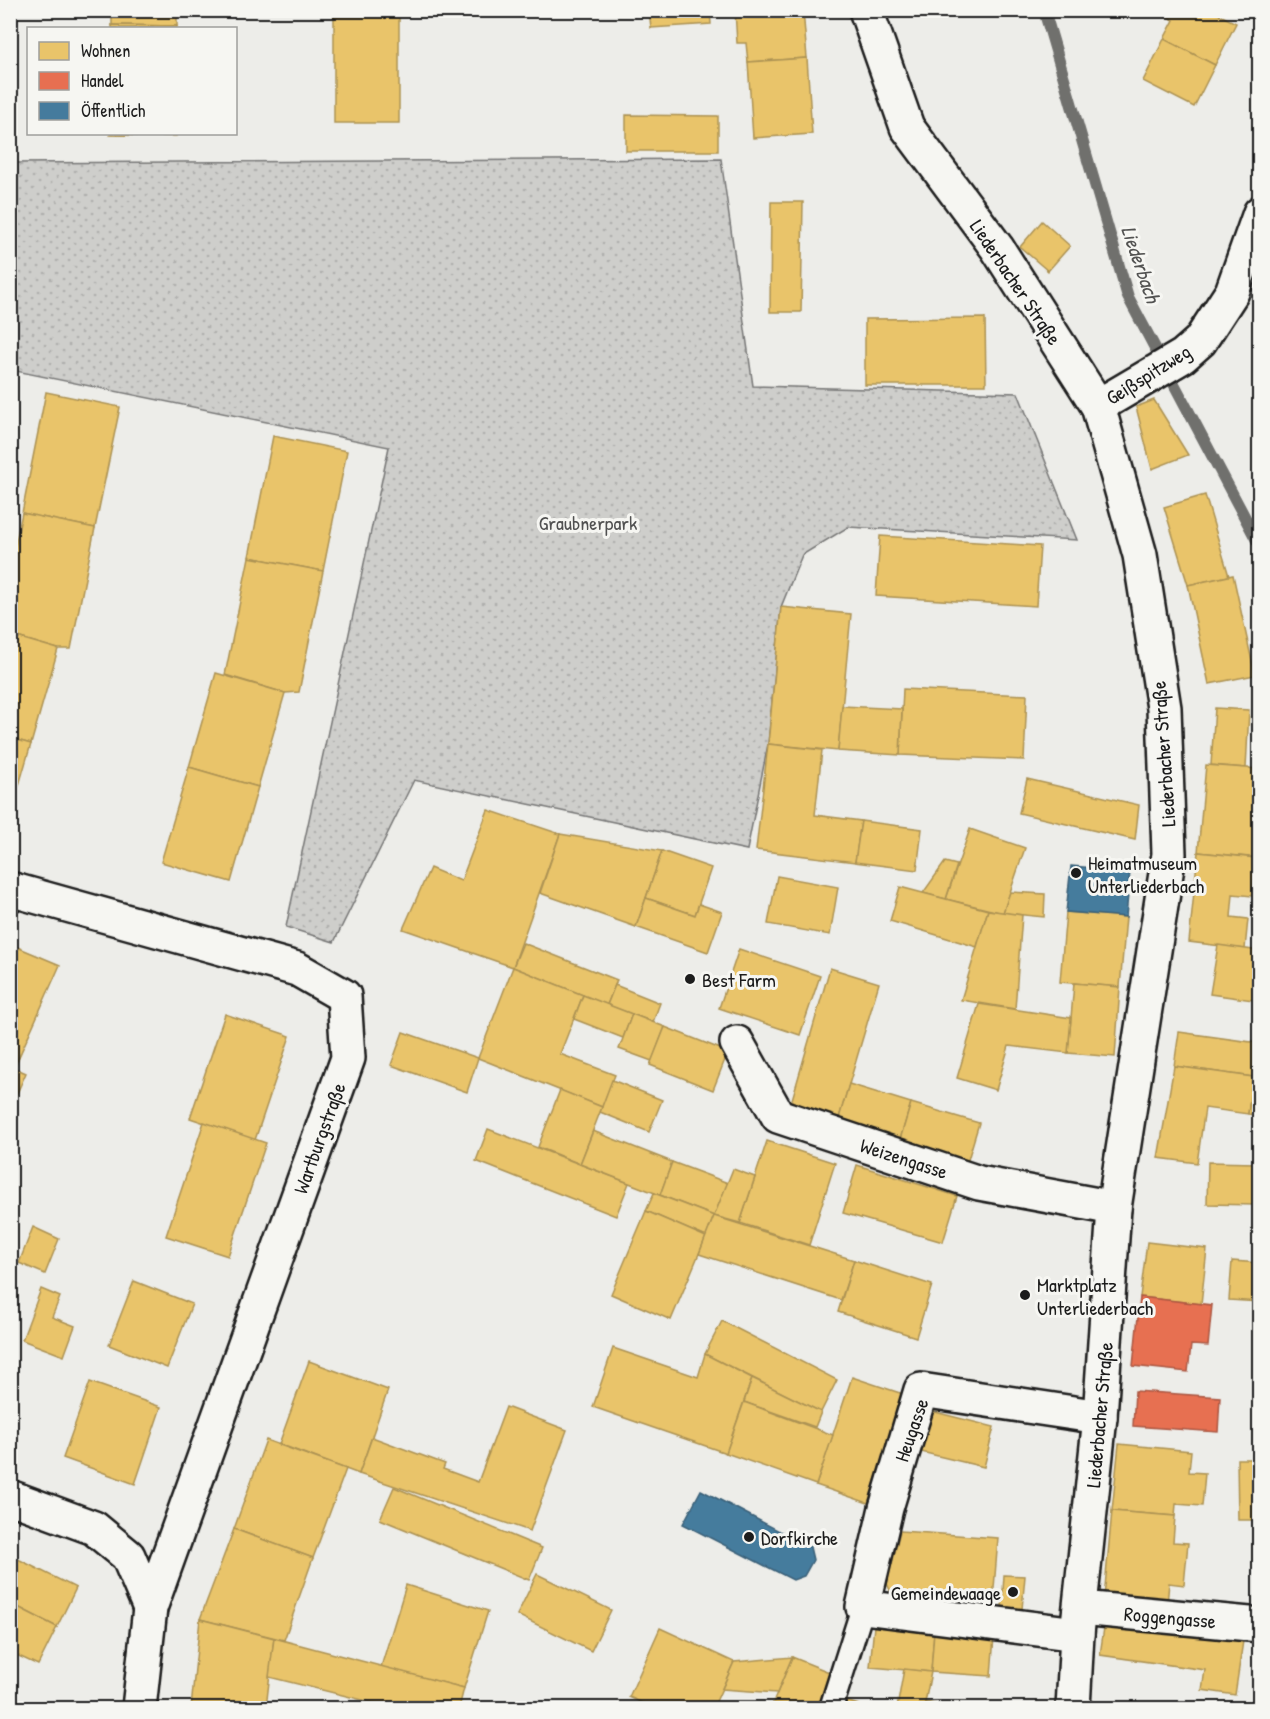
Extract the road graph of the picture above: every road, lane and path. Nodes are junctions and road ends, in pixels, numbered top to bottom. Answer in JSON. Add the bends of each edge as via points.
{"nodes":[{"id":1,"x":866,"y":10,"type":"edge"},
{"id":2,"x":1260,"y":213,"type":"edge"},
{"id":3,"x":1246,"y":294,"type":"edge"},
{"id":4,"x":1098,"y":406,"type":"junction"},
{"id":5,"x":10,"y":889,"type":"edge"},
{"id":6,"x":737,"y":1043,"type":"dead end"},
{"id":7,"x":1114,"y":1208,"type":"junction"},
{"id":8,"x":1100,"y":1417,"type":"junction"},
{"id":9,"x":10,"y":1497,"type":"edge"},
{"id":10,"x":863,"y":1607,"type":"junction"},
{"id":11,"x":150,"y":1608,"type":"junction"},
{"id":12,"x":1079,"y":1621,"type":"junction"},
{"id":13,"x":1260,"y":1625,"type":"edge"},
{"id":14,"x":139,"y":1708,"type":"edge"},
{"id":15,"x":831,"y":1708,"type":"edge"},
{"id":16,"x":1073,"y":1708,"type":"edge"}],
"edges":[{"from":1,"to":4,"type":"street","name":"Liederbacher Straße","via":[[907,127],[997,248]]},
{"from":2,"to":3,"type":"street","name":"Geißspitzweg"},
{"from":3,"to":4,"type":"street","name":"Geißspitzweg","via":[[1183,356]]},
{"from":4,"to":7,"type":"street","name":"Liederbacher Straße","via":[[1140,555],[1164,708],[1170,854]]},
{"from":5,"to":11,"type":"street","name":"Wartburgstraße","via":[[297,969],[344,996],[348,1058]]},
{"from":6,"to":7,"type":"street","name":"Weizengasse","via":[[778,1116],[979,1183]]},
{"from":7,"to":8,"type":"street","name":"Liederbacher Straße"},
{"from":8,"to":10,"type":"street","name":"Heugasse","via":[[921,1390],[886,1508]]},
{"from":8,"to":12,"type":"street","name":"Liederbacher Straße"},
{"from":9,"to":11,"type":"street","name":"Wartburgstraße","via":[[94,1528],[128,1556]]},
{"from":10,"to":12,"type":"street"},
{"from":10,"to":15,"type":"lane","name":"Heugasse"},
{"from":11,"to":14,"type":"street","name":"Wartburgstraße"},
{"from":12,"to":13,"type":"street","name":"Roggengasse"},
{"from":12,"to":16,"type":"street","name":"Liederbacher Straße"}]}
